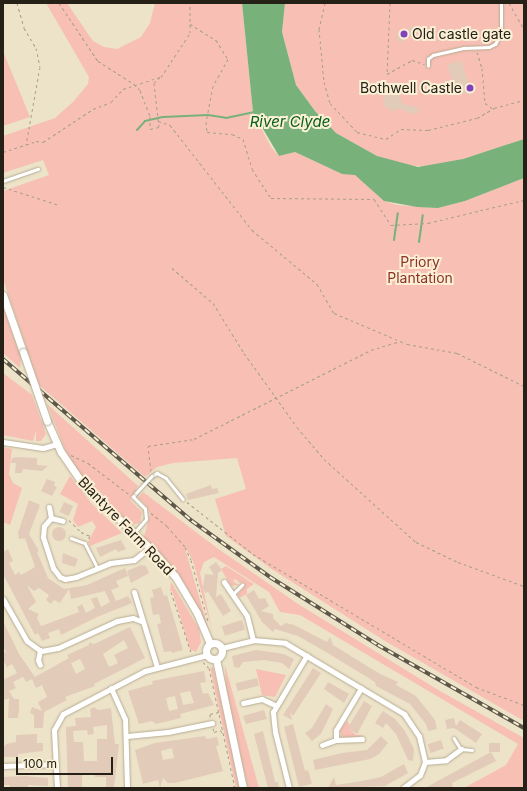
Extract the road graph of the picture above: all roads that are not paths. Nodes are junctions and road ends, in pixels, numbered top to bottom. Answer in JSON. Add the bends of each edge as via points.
{"nodes":[{"id":1,"x":501,"y":3,"type":"edge"},
{"id":2,"x":428,"y":66,"type":"road end"},
{"id":3,"x":38,"y":169,"type":"dead end"},
{"id":4,"x":3,"y":181,"type":"edge"},
{"id":5,"x":3,"y":295,"type":"edge"},
{"id":6,"x":3,"y":442,"type":"edge"},
{"id":7,"x":57,"y":444,"type":"junction"},
{"id":8,"x":183,"y":499,"type":"road end"},
{"id":9,"x":49,"y":507,"type":"dead end"},
{"id":10,"x":51,"y":518,"type":"junction"},
{"id":11,"x":63,"y":521,"type":"road end"},
{"id":12,"x":134,"y":533,"type":"junction"},
{"id":13,"x":70,"y":538,"type":"dead end"},
{"id":14,"x":149,"y":548,"type":"junction"},
{"id":15,"x":98,"y":568,"type":"junction"},
{"id":16,"x":224,"y":582,"type":"dead end"},
{"id":17,"x":242,"y":585,"type":"dead end"},
{"id":18,"x":134,"y":592,"type":"dead end"},
{"id":19,"x":233,"y":594,"type":"junction"},
{"id":20,"x":3,"y":599,"type":"edge"},
{"id":21,"x":141,"y":621,"type":"junction"},
{"id":22,"x":253,"y":640,"type":"junction"},
{"id":23,"x":210,"y":643,"type":"junction"},
{"id":24,"x":222,"y":648,"type":"junction"},
{"id":25,"x":40,"y":650,"type":"junction"},
{"id":26,"x":207,"y":655,"type":"junction"},
{"id":27,"x":307,"y":655,"type":"junction"},
{"id":28,"x":216,"y":659,"type":"junction"},
{"id":29,"x":40,"y":664,"type":"dead end"},
{"id":30,"x":157,"y":667,"type":"junction"},
{"id":31,"x":111,"y":688,"type":"junction"},
{"id":32,"x":361,"y":688,"type":"junction"},
{"id":33,"x":242,"y":703,"type":"dead end"},
{"id":34,"x":275,"y":705,"type":"junction"},
{"id":35,"x":212,"y":723,"type":"road end"},
{"id":36,"x":126,"y":736,"type":"junction"},
{"id":37,"x":454,"y":738,"type":"dead end"},
{"id":38,"x":362,"y":739,"type":"dead end"},
{"id":39,"x":336,"y":740,"type":"junction"},
{"id":40,"x":322,"y":745,"type":"dead end"},
{"id":41,"x":462,"y":749,"type":"junction"},
{"id":42,"x":472,"y":750,"type":"dead end"},
{"id":43,"x":425,"y":762,"type":"junction"},
{"id":44,"x":56,"y":764,"type":"junction"},
{"id":45,"x":3,"y":766,"type":"edge"},
{"id":46,"x":57,"y":788,"type":"edge"},
{"id":47,"x":127,"y":788,"type":"edge"},
{"id":48,"x":243,"y":788,"type":"edge"},
{"id":49,"x":289,"y":788,"type":"edge"},
{"id":50,"x":403,"y":788,"type":"edge"}],
"edges":[{"from":1,"to":2,"type":"lane","via":[[500,39],[489,47],[464,48],[434,56],[428,59]]},
{"from":3,"to":4,"type":"lane"},
{"from":5,"to":7,"type":"main road","name":"Blantyre Farm Road","bridge":true},
{"from":6,"to":7,"type":"street","via":[[43,448]]},
{"from":7,"to":12,"type":"main road","name":"Blantyre Farm Road","via":[[90,492]]},
{"from":8,"to":12,"type":"lane","bridge":true,"via":[[166,478],[157,473],[152,476],[133,497],[145,509],[146,519]]},
{"from":9,"to":10,"type":"street"},
{"from":10,"to":11,"type":"street"},
{"from":10,"to":15,"type":"street","via":[[44,526],[43,537],[56,573],[60,577],[70,579]]},
{"from":12,"to":14,"type":"main road","name":"Blantyre Farm Road"},
{"from":13,"to":15,"type":"lane","via":[[85,543]]},
{"from":14,"to":15,"type":"street","via":[[134,560],[110,563]]},
{"from":14,"to":23,"type":"main road","name":"Blantyre Farm Road","via":[[186,592]]},
{"from":16,"to":19,"type":"street"},
{"from":17,"to":19,"type":"lane"},
{"from":18,"to":21,"type":"street","via":[[142,612]]},
{"from":19,"to":22,"type":"street","via":[[247,616]]},
{"from":20,"to":25,"type":"street","via":[[27,641]]},
{"from":21,"to":25,"type":"street","via":[[133,618],[117,620],[58,648]]},
{"from":21,"to":30,"type":"street","via":[[149,636]]},
{"from":22,"to":24,"type":"street"},
{"from":22,"to":27,"type":"street","via":[[285,643]]},
{"from":23,"to":24,"type":"main road","via":[[216,642]]},
{"from":23,"to":26,"type":"main road","via":[[206,647]]},
{"from":24,"to":28,"type":"main road","via":[[222,654]]},
{"from":25,"to":29,"type":"street"},
{"from":26,"to":28,"type":"main road"},
{"from":26,"to":30,"type":"street"},
{"from":27,"to":32,"type":"street"},
{"from":27,"to":34,"type":"street"},
{"from":28,"to":48,"type":"main road"},
{"from":30,"to":31,"type":"street"},
{"from":31,"to":36,"type":"street","via":[[122,711]]},
{"from":31,"to":44,"type":"street","via":[[59,717],[54,733]]},
{"from":32,"to":39,"type":"street","via":[[336,730]]},
{"from":32,"to":43,"type":"street","via":[[393,706],[411,721],[421,743]]},
{"from":33,"to":34,"type":"street","via":[[262,699]]},
{"from":34,"to":49,"type":"street","via":[[274,726]]},
{"from":35,"to":36,"type":"street","via":[[168,732]]},
{"from":36,"to":47,"type":"street"},
{"from":37,"to":41,"type":"lane"},
{"from":38,"to":39,"type":"street"},
{"from":39,"to":40,"type":"street"},
{"from":41,"to":42,"type":"lane"},
{"from":41,"to":43,"type":"street","via":[[446,760]]},
{"from":43,"to":50,"type":"street","via":[[420,775]]},
{"from":44,"to":45,"type":"street"},
{"from":44,"to":46,"type":"street"}]}
